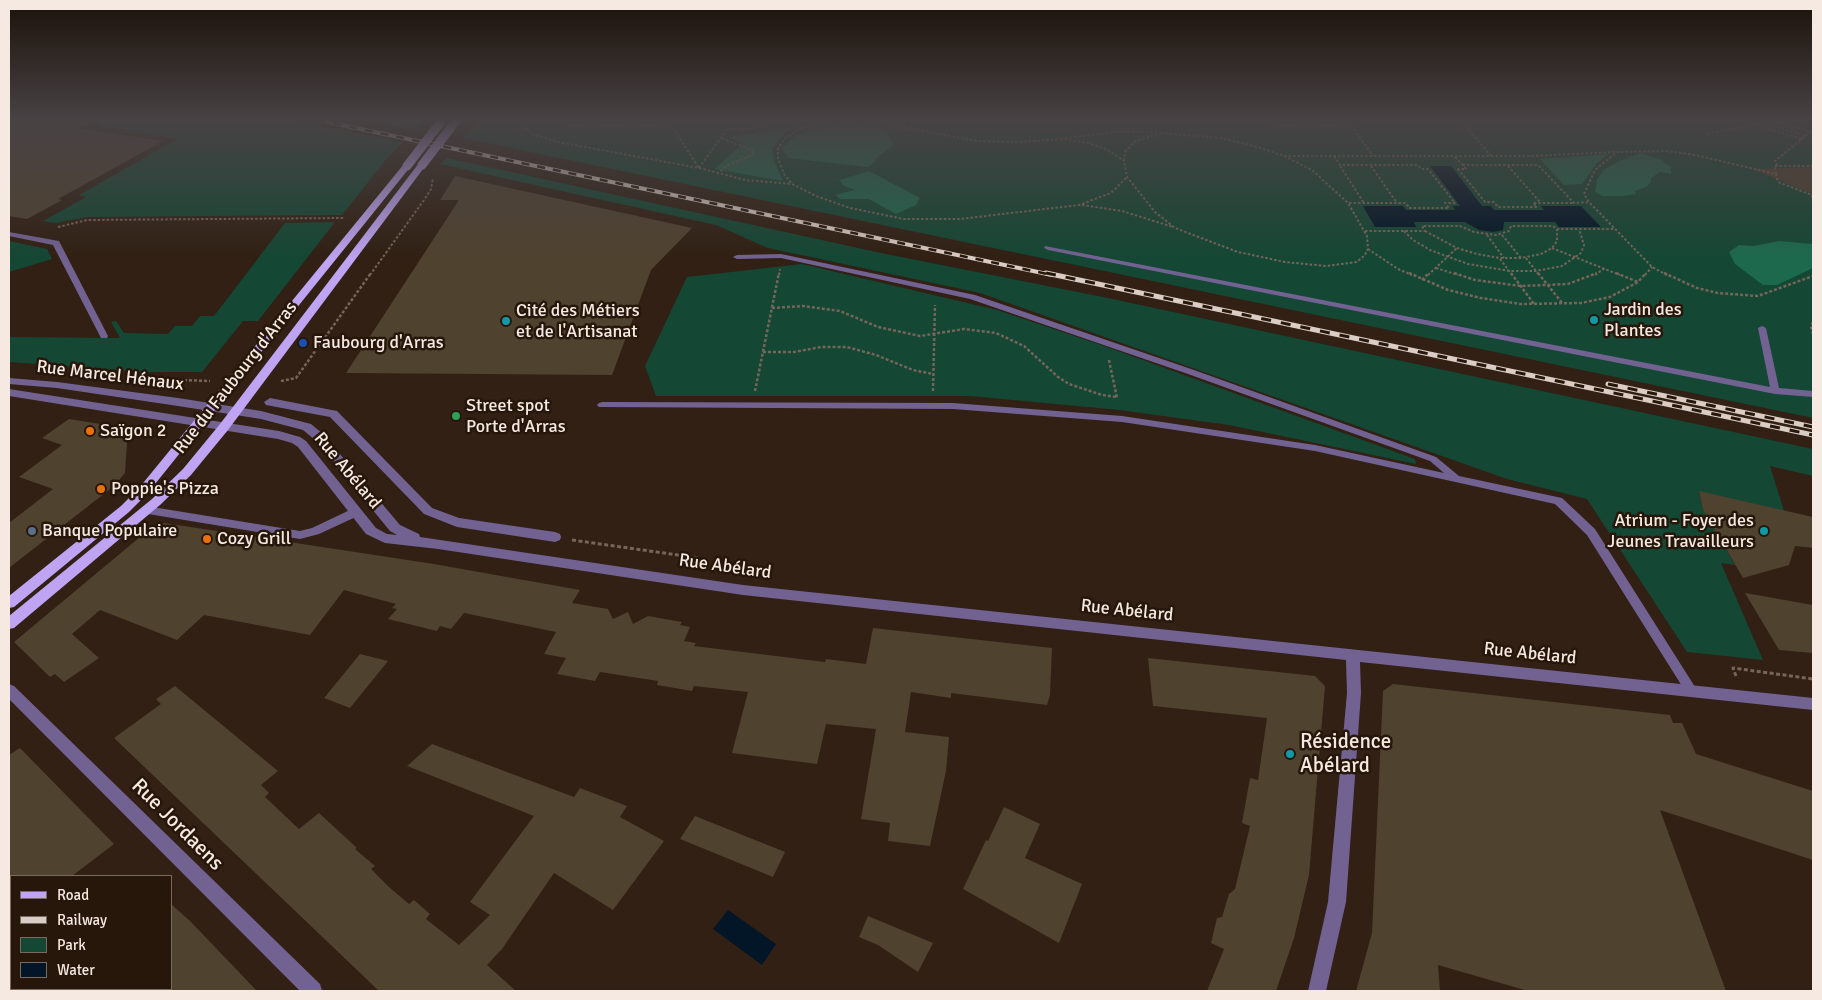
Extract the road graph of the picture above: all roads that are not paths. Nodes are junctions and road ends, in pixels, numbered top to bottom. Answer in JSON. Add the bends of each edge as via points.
{"nodes":[{"id":1,"x":406,"y":167,"type":"edge"},
{"id":2,"x":420,"y":167,"type":"edge"},
{"id":3,"x":9,"y":234,"type":"edge"},
{"id":4,"x":1048,"y":248,"type":"dead end"},
{"id":5,"x":737,"y":257,"type":"dead end"},
{"id":6,"x":1762,"y":328,"type":"dead end"},
{"id":7,"x":104,"y":336,"type":"dead end"},
{"id":8,"x":9,"y":382,"type":"edge"},
{"id":9,"x":1775,"y":391,"type":"junction"},
{"id":10,"x":9,"y":392,"type":"edge"},
{"id":11,"x":1813,"y":394,"type":"edge"},
{"id":12,"x":270,"y":402,"type":"dead end"},
{"id":13,"x":602,"y":405,"type":"dead end"},
{"id":14,"x":211,"y":407,"type":"junction"},
{"id":15,"x":236,"y":410,"type":"junction"},
{"id":16,"x":198,"y":423,"type":"junction"},
{"id":17,"x":224,"y":427,"type":"junction"},
{"id":18,"x":1457,"y":478,"type":"junction"},
{"id":19,"x":146,"y":510,"type":"junction"},
{"id":20,"x":356,"y":512,"type":"junction"},
{"id":21,"x":555,"y":537,"type":"road end"},
{"id":22,"x":438,"y":544,"type":"junction"},
{"id":23,"x":9,"y":603,"type":"edge"},
{"id":24,"x":9,"y":624,"type":"edge"},
{"id":25,"x":1353,"y":654,"type":"junction"},
{"id":26,"x":9,"y":690,"type":"edge"},
{"id":27,"x":1691,"y":690,"type":"junction"},
{"id":28,"x":1813,"y":704,"type":"edge"},
{"id":29,"x":313,"y":991,"type":"edge"},
{"id":30,"x":1317,"y":991,"type":"edge"}],
"edges":[{"from":1,"to":14,"type":"main road","name":"Rue du Faubourg d'Arras","bridge":true},
{"from":2,"to":15,"type":"main road","name":"Rue du Faubourg d'Arras","bridge":true},
{"from":3,"to":7,"type":"lane","via":[[56,243]]},
{"from":4,"to":9,"type":"lane"},
{"from":5,"to":18,"type":"lane","via":[[781,256],[972,297],[1434,459]]},
{"from":6,"to":9,"type":"lane"},
{"from":8,"to":14,"type":"street","name":"Rue Marcel Hénaux","via":[[57,385]]},
{"from":9,"to":11,"type":"lane"},
{"from":10,"to":16,"type":"street","name":"Rue Marcel Hénaux"},
{"from":12,"to":21,"type":"street","via":[[333,414],[428,511],[457,522]]},
{"from":13,"to":18,"type":"lane","via":[[934,406],[1122,419],[1306,447]]},
{"from":14,"to":15,"type":"street","name":"Rue Marcel Hénaux"},
{"from":14,"to":16,"type":"main road","name":"Rue du Faubourg d'Arras"},
{"from":15,"to":17,"type":"main road","name":"Rue du Faubourg d'Arras"},
{"from":15,"to":22,"type":"street","name":"Rue Abélard","via":[[285,419],[307,427],[395,528],[412,537]]},
{"from":16,"to":17,"type":"street","name":"Rue Marcel Hénaux"},
{"from":16,"to":23,"type":"main road","name":"Rue du Faubourg d'Arras","via":[[133,501]]},
{"from":17,"to":19,"type":"main road","name":"Rue du Faubourg d'Arras","via":[[187,472]]},
{"from":17,"to":20,"type":"street","name":"Rue Abélard","via":[[296,440]]},
{"from":18,"to":27,"type":"lane","via":[[1558,501],[1591,532]]},
{"from":19,"to":20,"type":"lane","via":[[300,535]]},
{"from":19,"to":24,"type":"main road","name":"Rue du Faubourg d'Arras"},
{"from":20,"to":22,"type":"street","name":"Rue Abélard","via":[[371,531],[385,538]]},
{"from":22,"to":25,"type":"street","name":"Rue Abélard","via":[[714,586]]},
{"from":25,"to":27,"type":"street","name":"Rue Abélard"},
{"from":25,"to":30,"type":"street","via":[[1354,693],[1337,902]]},
{"from":26,"to":29,"type":"street","name":"Rue Jordaens"},
{"from":27,"to":28,"type":"street","name":"Rue Abélard"}]}
